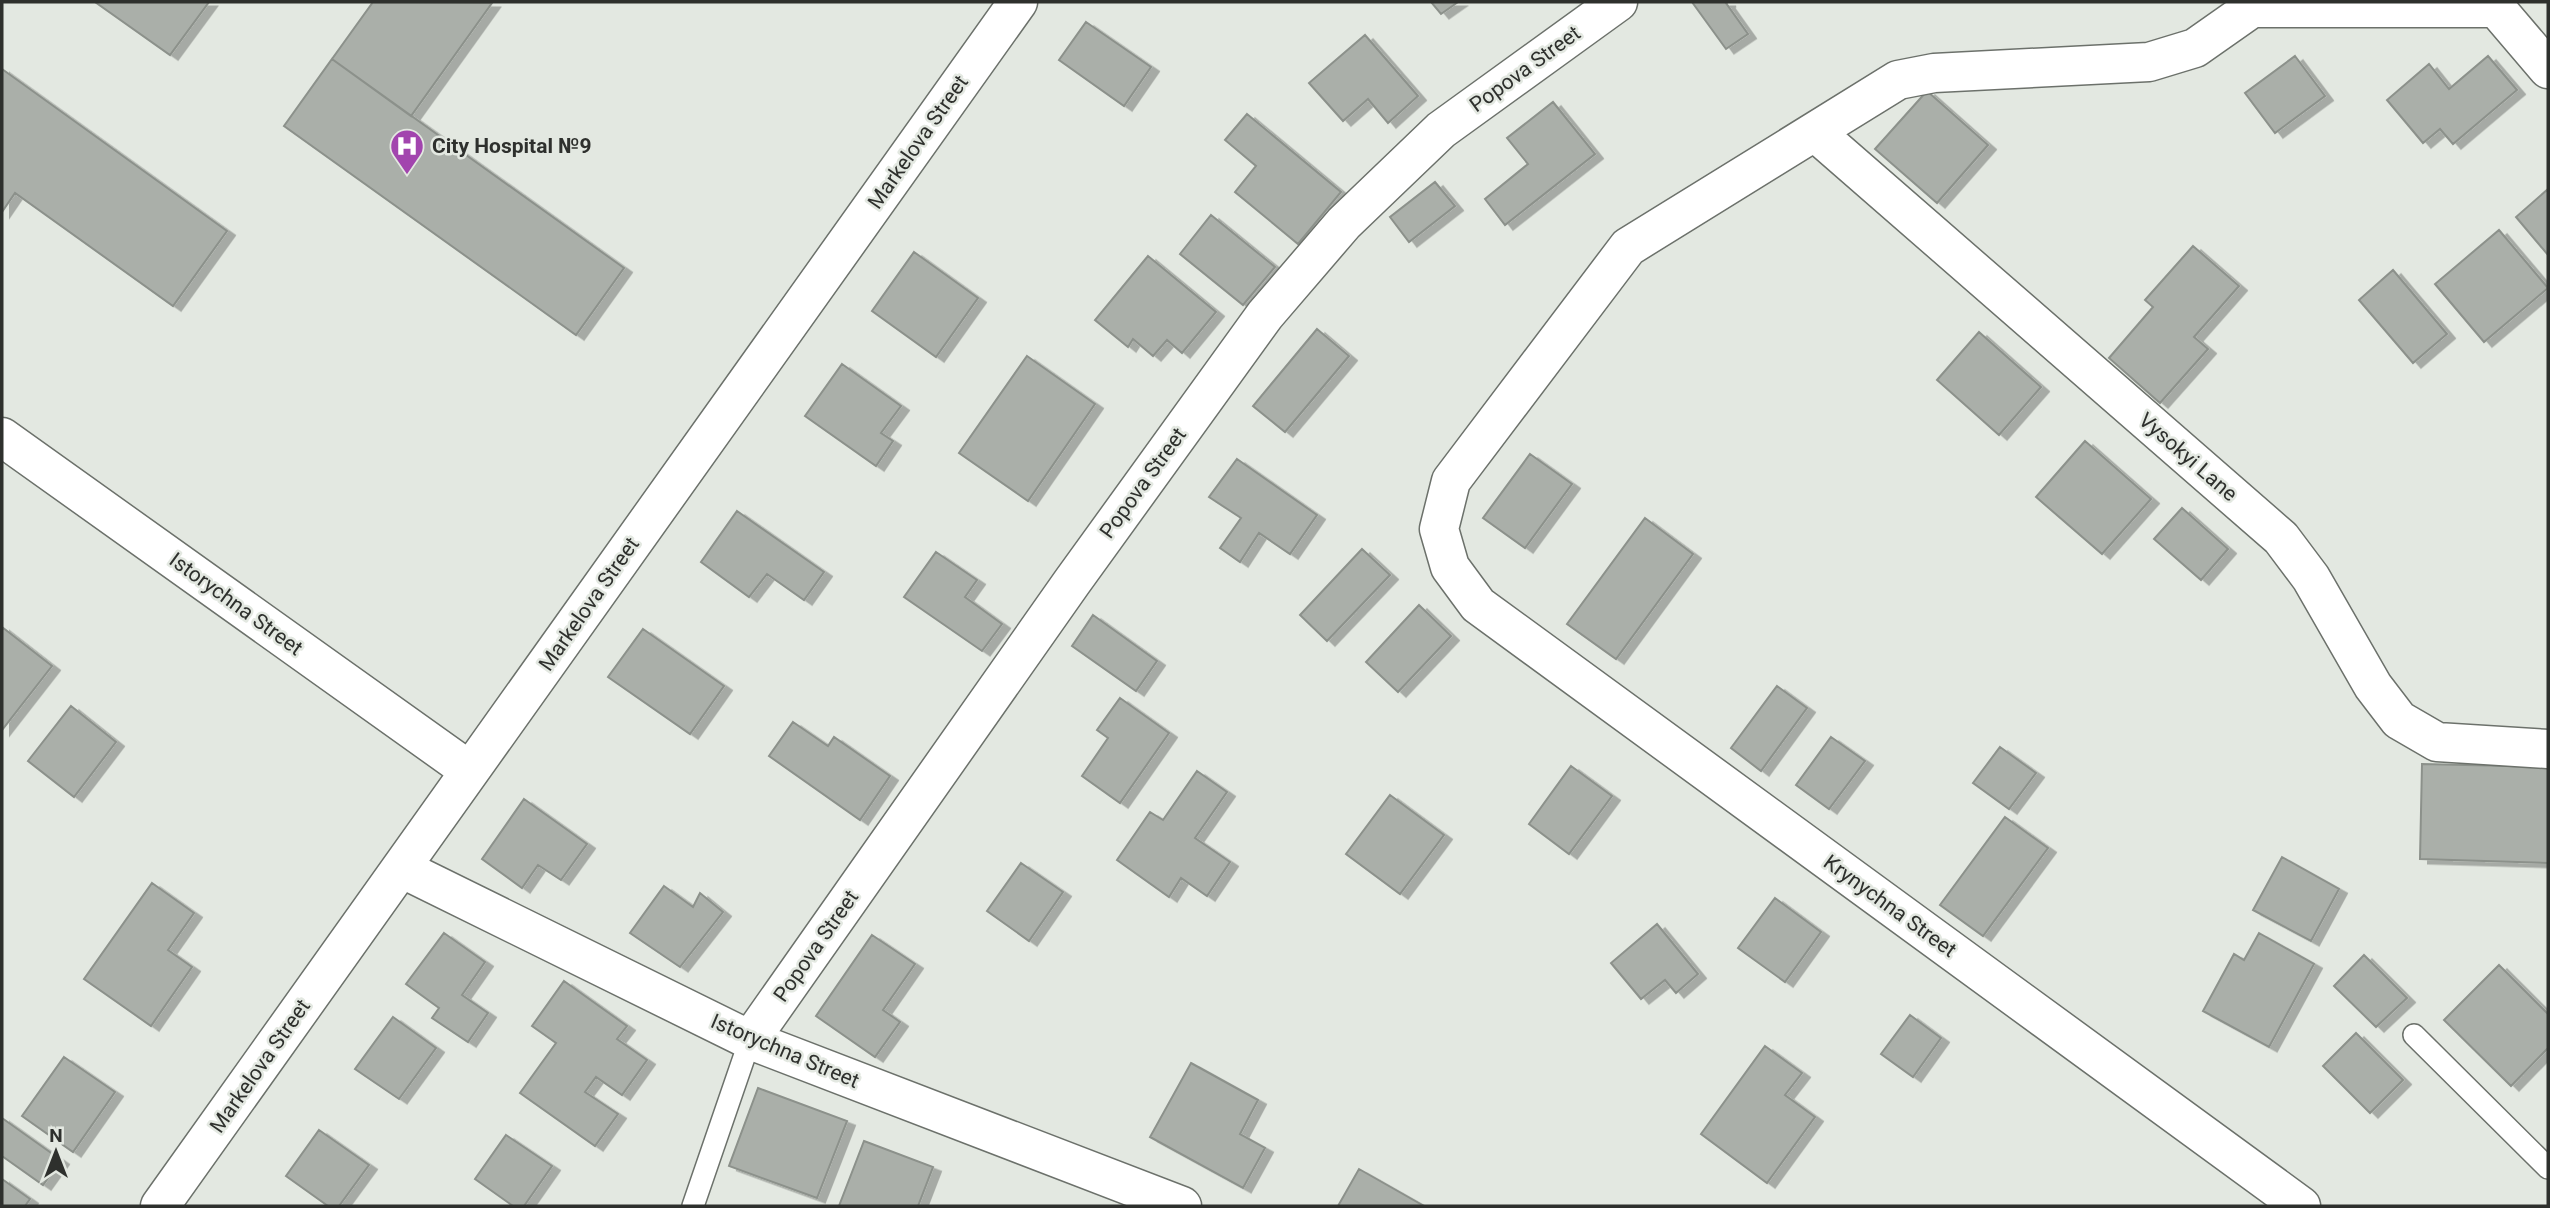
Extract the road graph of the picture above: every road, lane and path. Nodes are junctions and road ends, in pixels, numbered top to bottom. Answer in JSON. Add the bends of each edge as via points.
{"nodes":[{"id":1,"x":1018,"y":2,"type":"edge"},
{"id":2,"x":1618,"y":2,"type":"edge"},
{"id":3,"x":2250,"y":5,"type":"edge"},
{"id":4,"x":2498,"y":5,"type":"edge"},
{"id":5,"x":2548,"y":69,"type":"edge"},
{"id":6,"x":1815,"y":132,"type":"junction"},
{"id":7,"x":2,"y":437,"type":"edge"},
{"id":8,"x":2548,"y":750,"type":"edge"},
{"id":9,"x":470,"y":771,"type":"junction"},
{"id":10,"x":401,"y":868,"type":"junction"},
{"id":11,"x":2414,"y":1035,"type":"dead end"},
{"id":12,"x":750,"y":1040,"type":"junction"},
{"id":13,"x":2548,"y":1168,"type":"edge"},
{"id":14,"x":160,"y":1206,"type":"edge"},
{"id":15,"x":694,"y":1206,"type":"edge"},
{"id":16,"x":1182,"y":1206,"type":"edge"},
{"id":17,"x":2301,"y":1206,"type":"edge"}],
"edges":[{"from":1,"to":9,"type":"street","name":"Markelova Street"},
{"from":2,"to":12,"type":"street","name":"Popova Street","via":[[1441,130],[1344,223],[1265,315]]},
{"from":3,"to":4,"type":"street"},
{"from":3,"to":6,"type":"street","name":"Krynychna Street","via":[[2195,48],[2149,62],[1934,72],[1898,80]]},
{"from":4,"to":5,"type":"street"},
{"from":6,"to":8,"type":"street","name":"Vysokyi Lane","via":[[2281,538],[2399,720],[2437,741]]},
{"from":6,"to":17,"type":"street","name":"Krynychna Street","via":[[1628,247],[1451,481],[1439,530],[1450,567],[1478,605]]},
{"from":7,"to":9,"type":"street","name":"Istorychna Street"},
{"from":9,"to":10,"type":"street","name":"Markelova Street"},
{"from":10,"to":12,"type":"street","name":"Istorychna Street"},
{"from":10,"to":14,"type":"street","name":"Markelova Street"},
{"from":11,"to":13,"type":"lane"},
{"from":12,"to":15,"type":"lane"},
{"from":12,"to":16,"type":"street","name":"Istorychna Street"}]}
